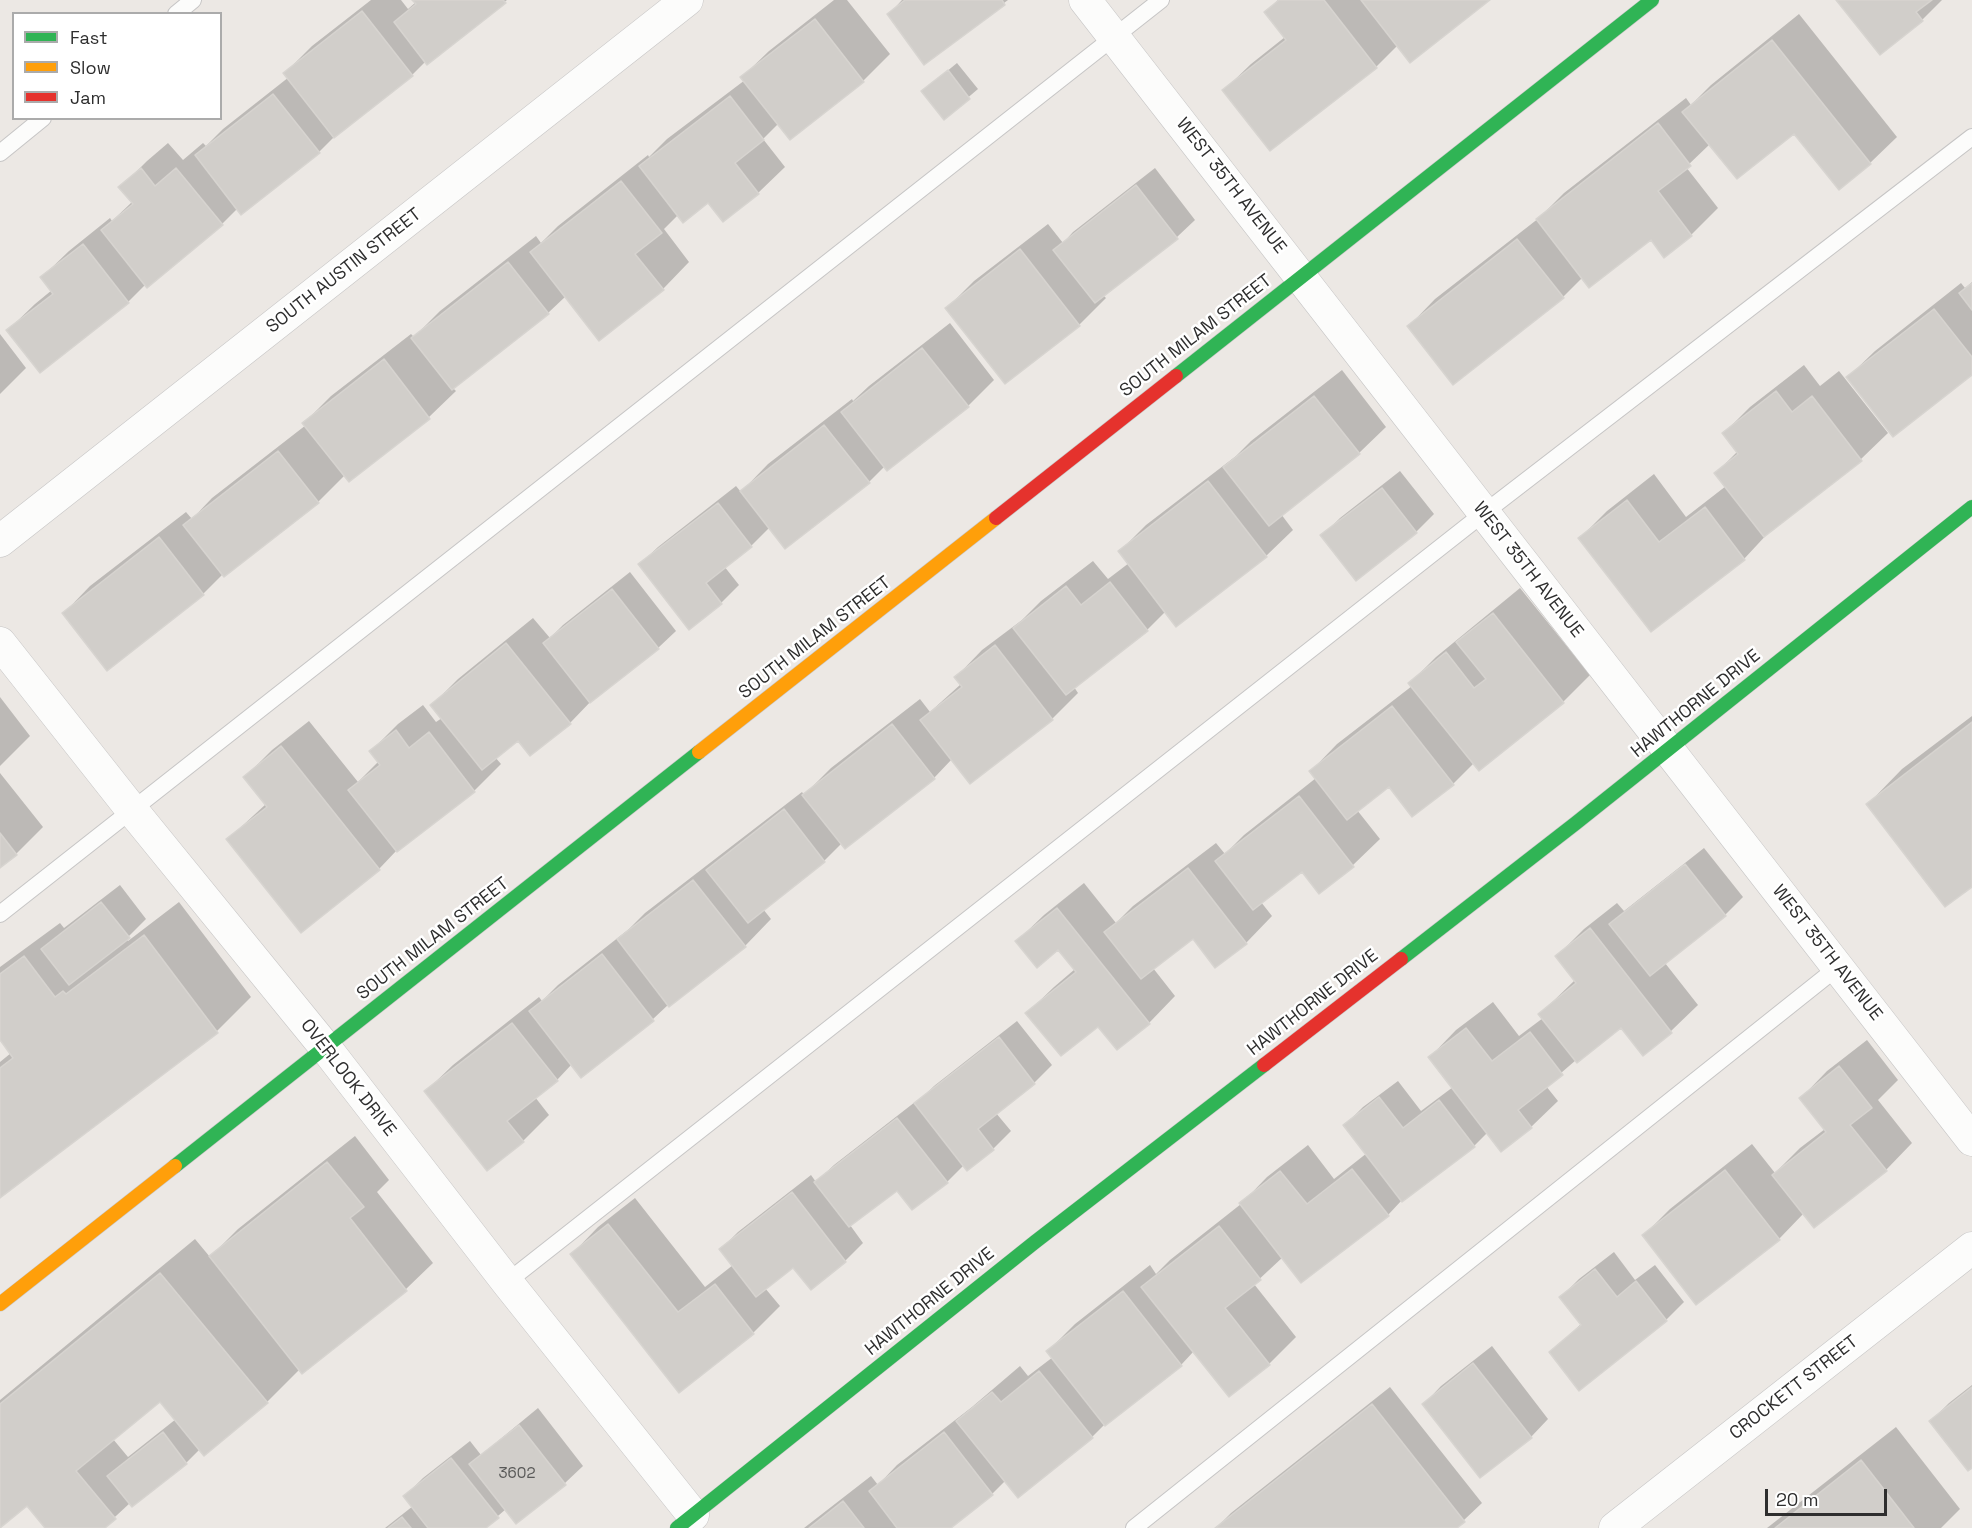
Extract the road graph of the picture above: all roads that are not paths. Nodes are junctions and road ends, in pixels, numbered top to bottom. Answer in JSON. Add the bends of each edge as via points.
{"nodes":[{"id":1,"x":193,"y":0,"type":"edge"},
{"id":2,"x":687,"y":0,"type":"edge"},
{"id":3,"x":1085,"y":0,"type":"edge"},
{"id":4,"x":1161,"y":0,"type":"edge"},
{"id":5,"x":1652,"y":0,"type":"edge"},
{"id":6,"x":178,"y":12,"type":"edge"},
{"id":7,"x":1114,"y":36,"type":"junction"},
{"id":8,"x":41,"y":120,"type":"edge"},
{"id":9,"x":1972,"y":137,"type":"edge"},
{"id":10,"x":0,"y":153,"type":"edge"},
{"id":11,"x":1301,"y":276,"type":"junction"},
{"id":12,"x":1972,"y":507,"type":"edge"},
{"id":13,"x":1484,"y":513,"type":"junction"},
{"id":14,"x":0,"y":541,"type":"edge"},
{"id":15,"x":0,"y":643,"type":"edge"},
{"id":16,"x":1668,"y":749,"type":"junction"},
{"id":17,"x":132,"y":810,"type":"junction"},
{"id":18,"x":0,"y":914,"type":"edge"},
{"id":19,"x":1838,"y":967,"type":"junction"},
{"id":20,"x":325,"y":1047,"type":"junction"},
{"id":21,"x":1972,"y":1140,"type":"edge"},
{"id":22,"x":1972,"y":1248,"type":"edge"},
{"id":23,"x":507,"y":1282,"type":"junction"},
{"id":24,"x":0,"y":1304,"type":"edge"},
{"id":25,"x":692,"y":1524,"type":"edge"},
{"id":26,"x":1134,"y":1528,"type":"edge"},
{"id":27,"x":1615,"y":1528,"type":"edge"}],
"edges":[{"from":1,"to":6,"type":"lane"},
{"from":2,"to":14,"type":"street","name":"SOUTH AUSTIN STREET"},
{"from":3,"to":7,"type":"street","name":"WEST 35TH AVENUE"},
{"from":4,"to":7,"type":"lane"},
{"from":5,"to":11,"type":"street","name":"SOUTH MILAM STREET"},
{"from":7,"to":11,"type":"street","name":"WEST 35TH AVENUE"},
{"from":7,"to":17,"type":"lane"},
{"from":8,"to":10,"type":"lane"},
{"from":9,"to":13,"type":"lane"},
{"from":11,"to":13,"type":"street","name":"WEST 35TH AVENUE"},
{"from":11,"to":20,"type":"street","name":"SOUTH MILAM STREET"},
{"from":12,"to":16,"type":"street","name":"HAWTHORNE DRIVE"},
{"from":13,"to":16,"type":"street","name":"WEST 35TH AVENUE"},
{"from":13,"to":23,"type":"lane"},
{"from":15,"to":17,"type":"street","name":"OVERLOOK DRIVE"},
{"from":16,"to":19,"type":"street","name":"WEST 35TH AVENUE"},
{"from":16,"to":25,"type":"street","name":"HAWTHORNE DRIVE","via":[[1044,1234]]},
{"from":17,"to":18,"type":"lane"},
{"from":17,"to":20,"type":"street","name":"OVERLOOK DRIVE"},
{"from":19,"to":21,"type":"street","name":"WEST 35TH AVENUE"},
{"from":19,"to":26,"type":"lane"},
{"from":20,"to":23,"type":"street","name":"OVERLOOK DRIVE"},
{"from":20,"to":24,"type":"street","name":"SOUTH MILAM STREET"},
{"from":22,"to":27,"type":"street","name":"CROCKETT STREET"},
{"from":23,"to":25,"type":"street","name":"OVERLOOK DRIVE"}]}
